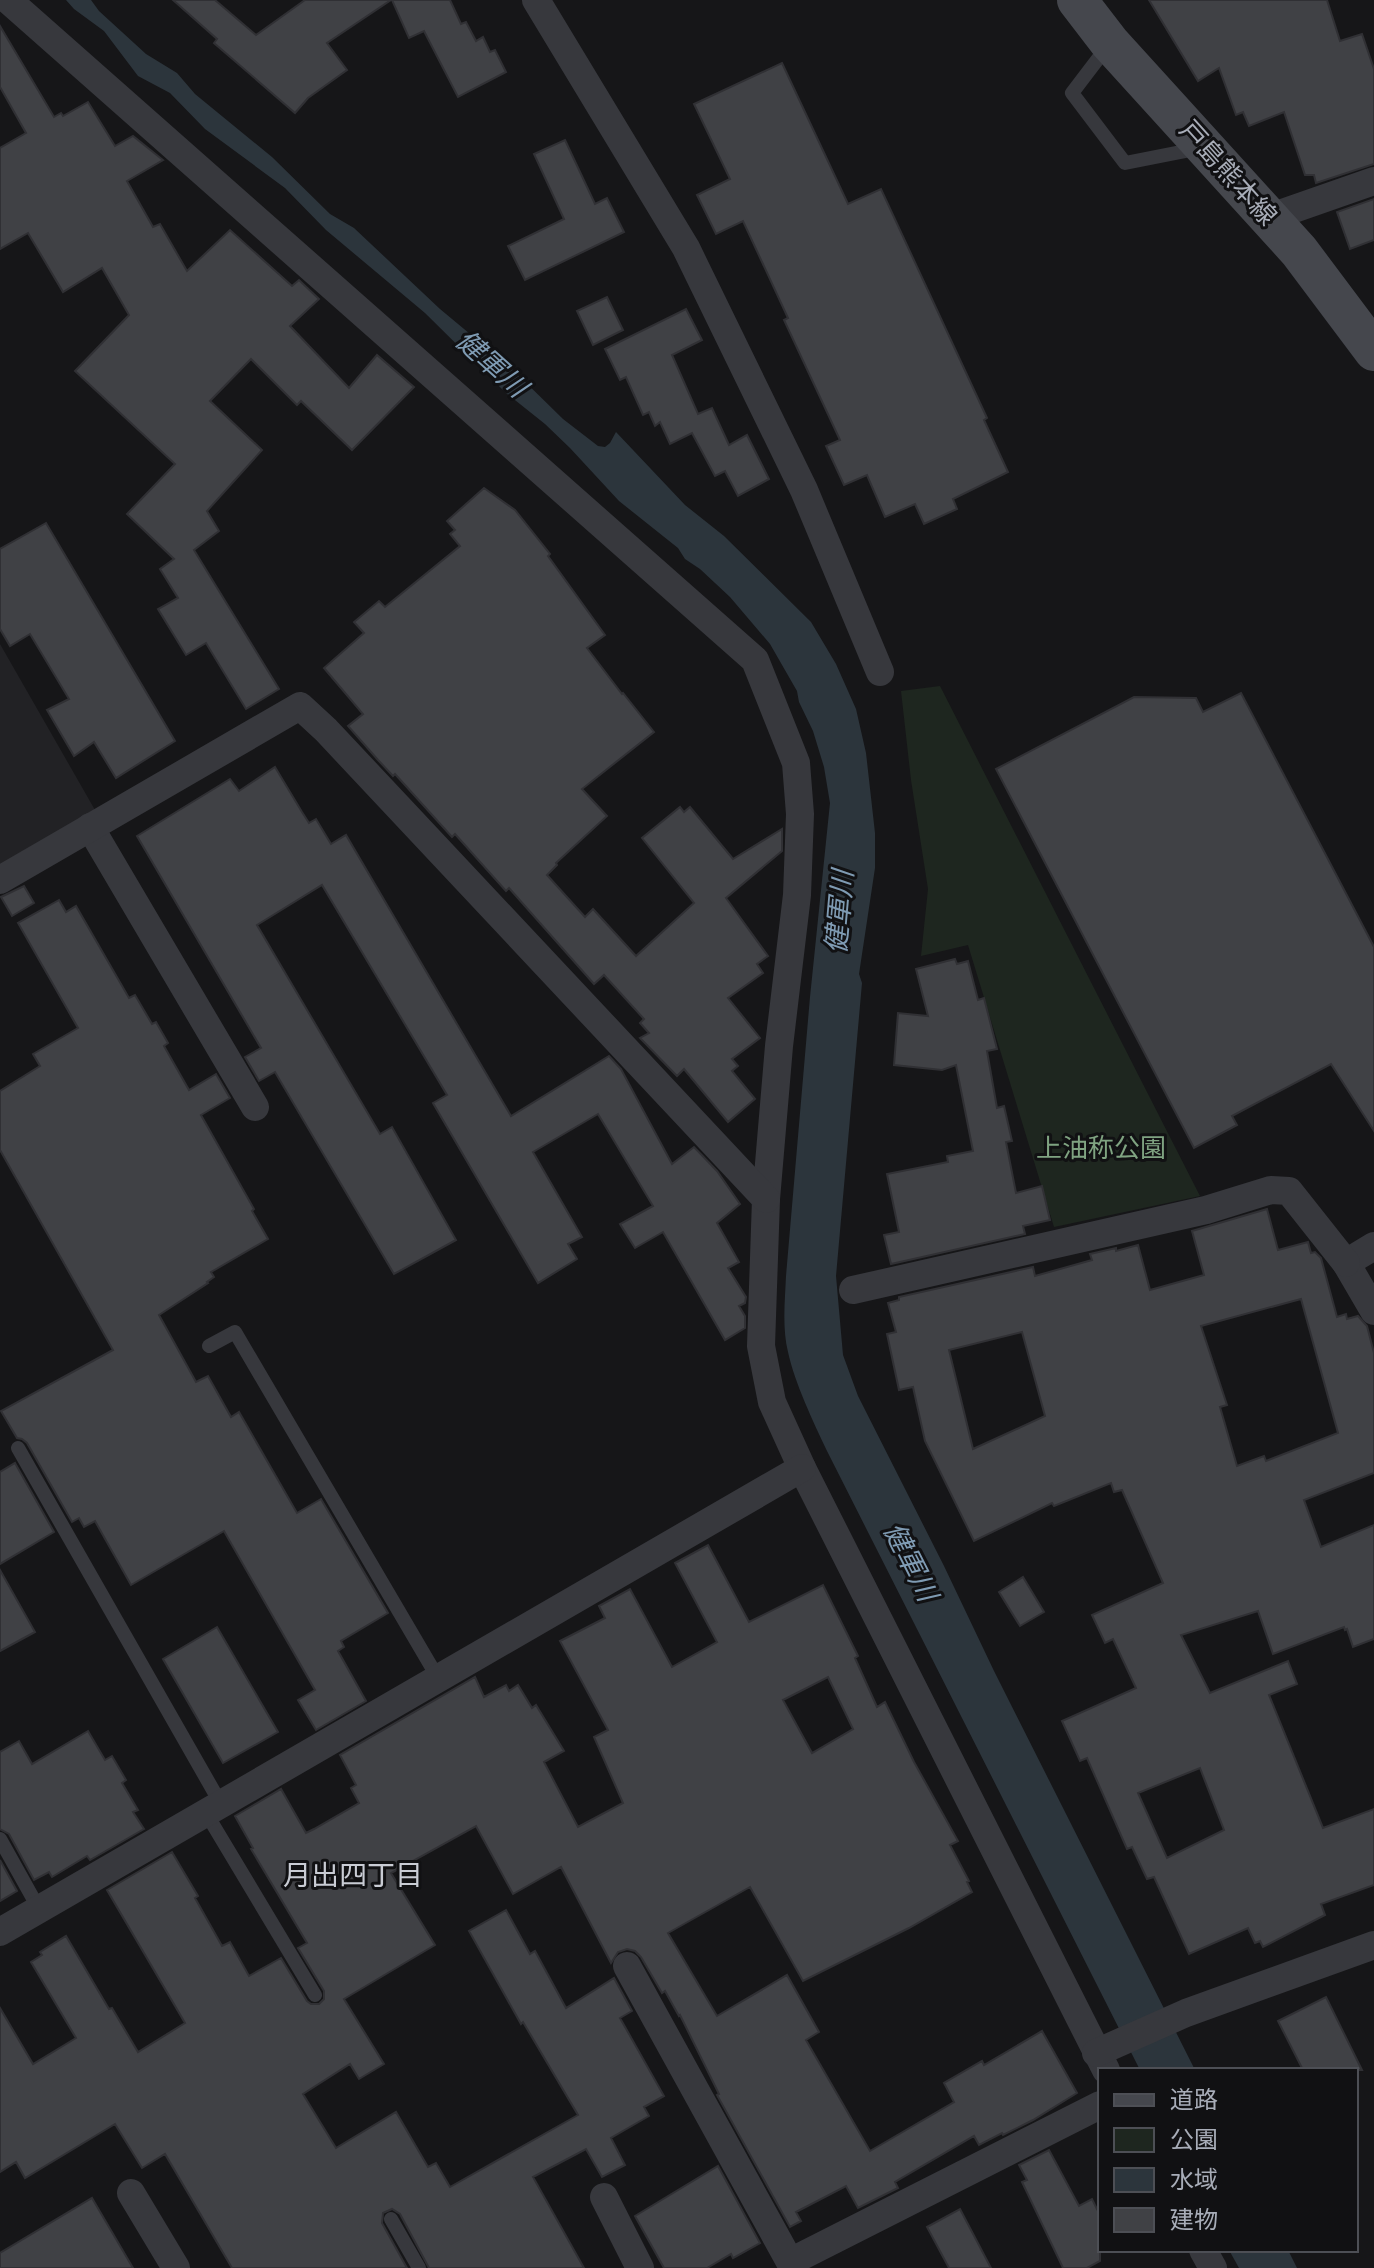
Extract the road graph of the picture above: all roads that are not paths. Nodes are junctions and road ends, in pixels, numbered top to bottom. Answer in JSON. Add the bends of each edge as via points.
{"nodes":[{"id":1,"x":8,"y":0,"type":"edge"},
{"id":2,"x":536,"y":0,"type":"edge"},
{"id":3,"x":1077,"y":0,"type":"edge"},
{"id":4,"x":1110,"y":43,"type":"junction"},
{"id":5,"x":1204,"y":147,"type":"junction"},
{"id":6,"x":1374,"y":181,"type":"edge"},
{"id":7,"x":1268,"y":218,"type":"junction"},
{"id":8,"x":1374,"y":351,"type":"edge"},
{"id":9,"x":880,"y":672,"type":"dead end"},
{"id":10,"x":90,"y":827,"type":"junction"},
{"id":11,"x":0,"y":880,"type":"edge"},
{"id":12,"x":255,"y":1107,"type":"dead end"},
{"id":13,"x":766,"y":1199,"type":"junction"},
{"id":14,"x":1374,"y":1246,"type":"edge"},
{"id":15,"x":1346,"y":1263,"type":"junction"},
{"id":16,"x":853,"y":1290,"type":"dead end"},
{"id":17,"x":1374,"y":1311,"type":"edge"},
{"id":18,"x":209,"y":1346,"type":"dead end"},
{"id":19,"x":18,"y":1448,"type":"dead end"},
{"id":20,"x":802,"y":1468,"type":"junction"},
{"id":21,"x":438,"y":1678,"type":"junction"},
{"id":22,"x":214,"y":1808,"type":"junction"},
{"id":23,"x":0,"y":1839,"type":"edge"},
{"id":24,"x":39,"y":1909,"type":"junction"},
{"id":25,"x":0,"y":1932,"type":"edge"},
{"id":26,"x":1374,"y":1945,"type":"edge"},
{"id":27,"x":627,"y":1966,"type":"dead end"},
{"id":28,"x":315,"y":1995,"type":"dead end"},
{"id":29,"x":1105,"y":2056,"type":"edge"},
{"id":30,"x":1098,"y":2106,"type":"edge"},
{"id":31,"x":131,"y":2193,"type":"dead end"},
{"id":32,"x":604,"y":2197,"type":"dead end"},
{"id":33,"x":391,"y":2219,"type":"dead end"},
{"id":34,"x":176,"y":2268,"type":"edge"},
{"id":35,"x":419,"y":2268,"type":"edge"},
{"id":36,"x":640,"y":2268,"type":"edge"}],
"edges":[{"from":1,"to":13,"type":"street","via":[[755,660],[796,763],[800,814],[797,895]]},
{"from":2,"to":9,"type":"street","via":[[686,248],[804,490]]},
{"from":3,"to":4,"type":"main road","name":"戸島熊本線"},
{"from":4,"to":5,"type":"main road","name":"戸島熊本線"},
{"from":4,"to":5,"type":"lane","via":[[1072,93],[1125,163]]},
{"from":5,"to":7,"type":"main road","name":"戸島熊本線"},
{"from":6,"to":7,"type":"street"},
{"from":7,"to":8,"type":"main road","name":"戸島熊本線"},
{"from":10,"to":11,"type":"street"},
{"from":10,"to":12,"type":"street"},
{"from":10,"to":13,"type":"street","via":[[300,706]]},
{"from":13,"to":20,"type":"street","via":[[761,1346],[772,1402]]},
{"from":14,"to":15,"type":"street"},
{"from":15,"to":16,"type":"street","via":[[1289,1191],[1271,1190],[1206,1210]]},
{"from":15,"to":17,"type":"street"},
{"from":18,"to":21,"type":"lane","via":[[235,1332]]},
{"from":19,"to":22,"type":"lane"},
{"from":20,"to":21,"type":"street"},
{"from":20,"to":29,"type":"street"},
{"from":21,"to":22,"type":"street"},
{"from":22,"to":24,"type":"street"},
{"from":22,"to":28,"type":"lane"},
{"from":23,"to":24,"type":"lane"},
{"from":24,"to":25,"type":"street"},
{"from":26,"to":29,"type":"street","via":[[1186,2013]]},
{"from":27,"to":30,"type":"street","via":[[790,2262]]},
{"from":31,"to":34,"type":"street"},
{"from":32,"to":36,"type":"street"},
{"from":33,"to":35,"type":"lane"}]}
